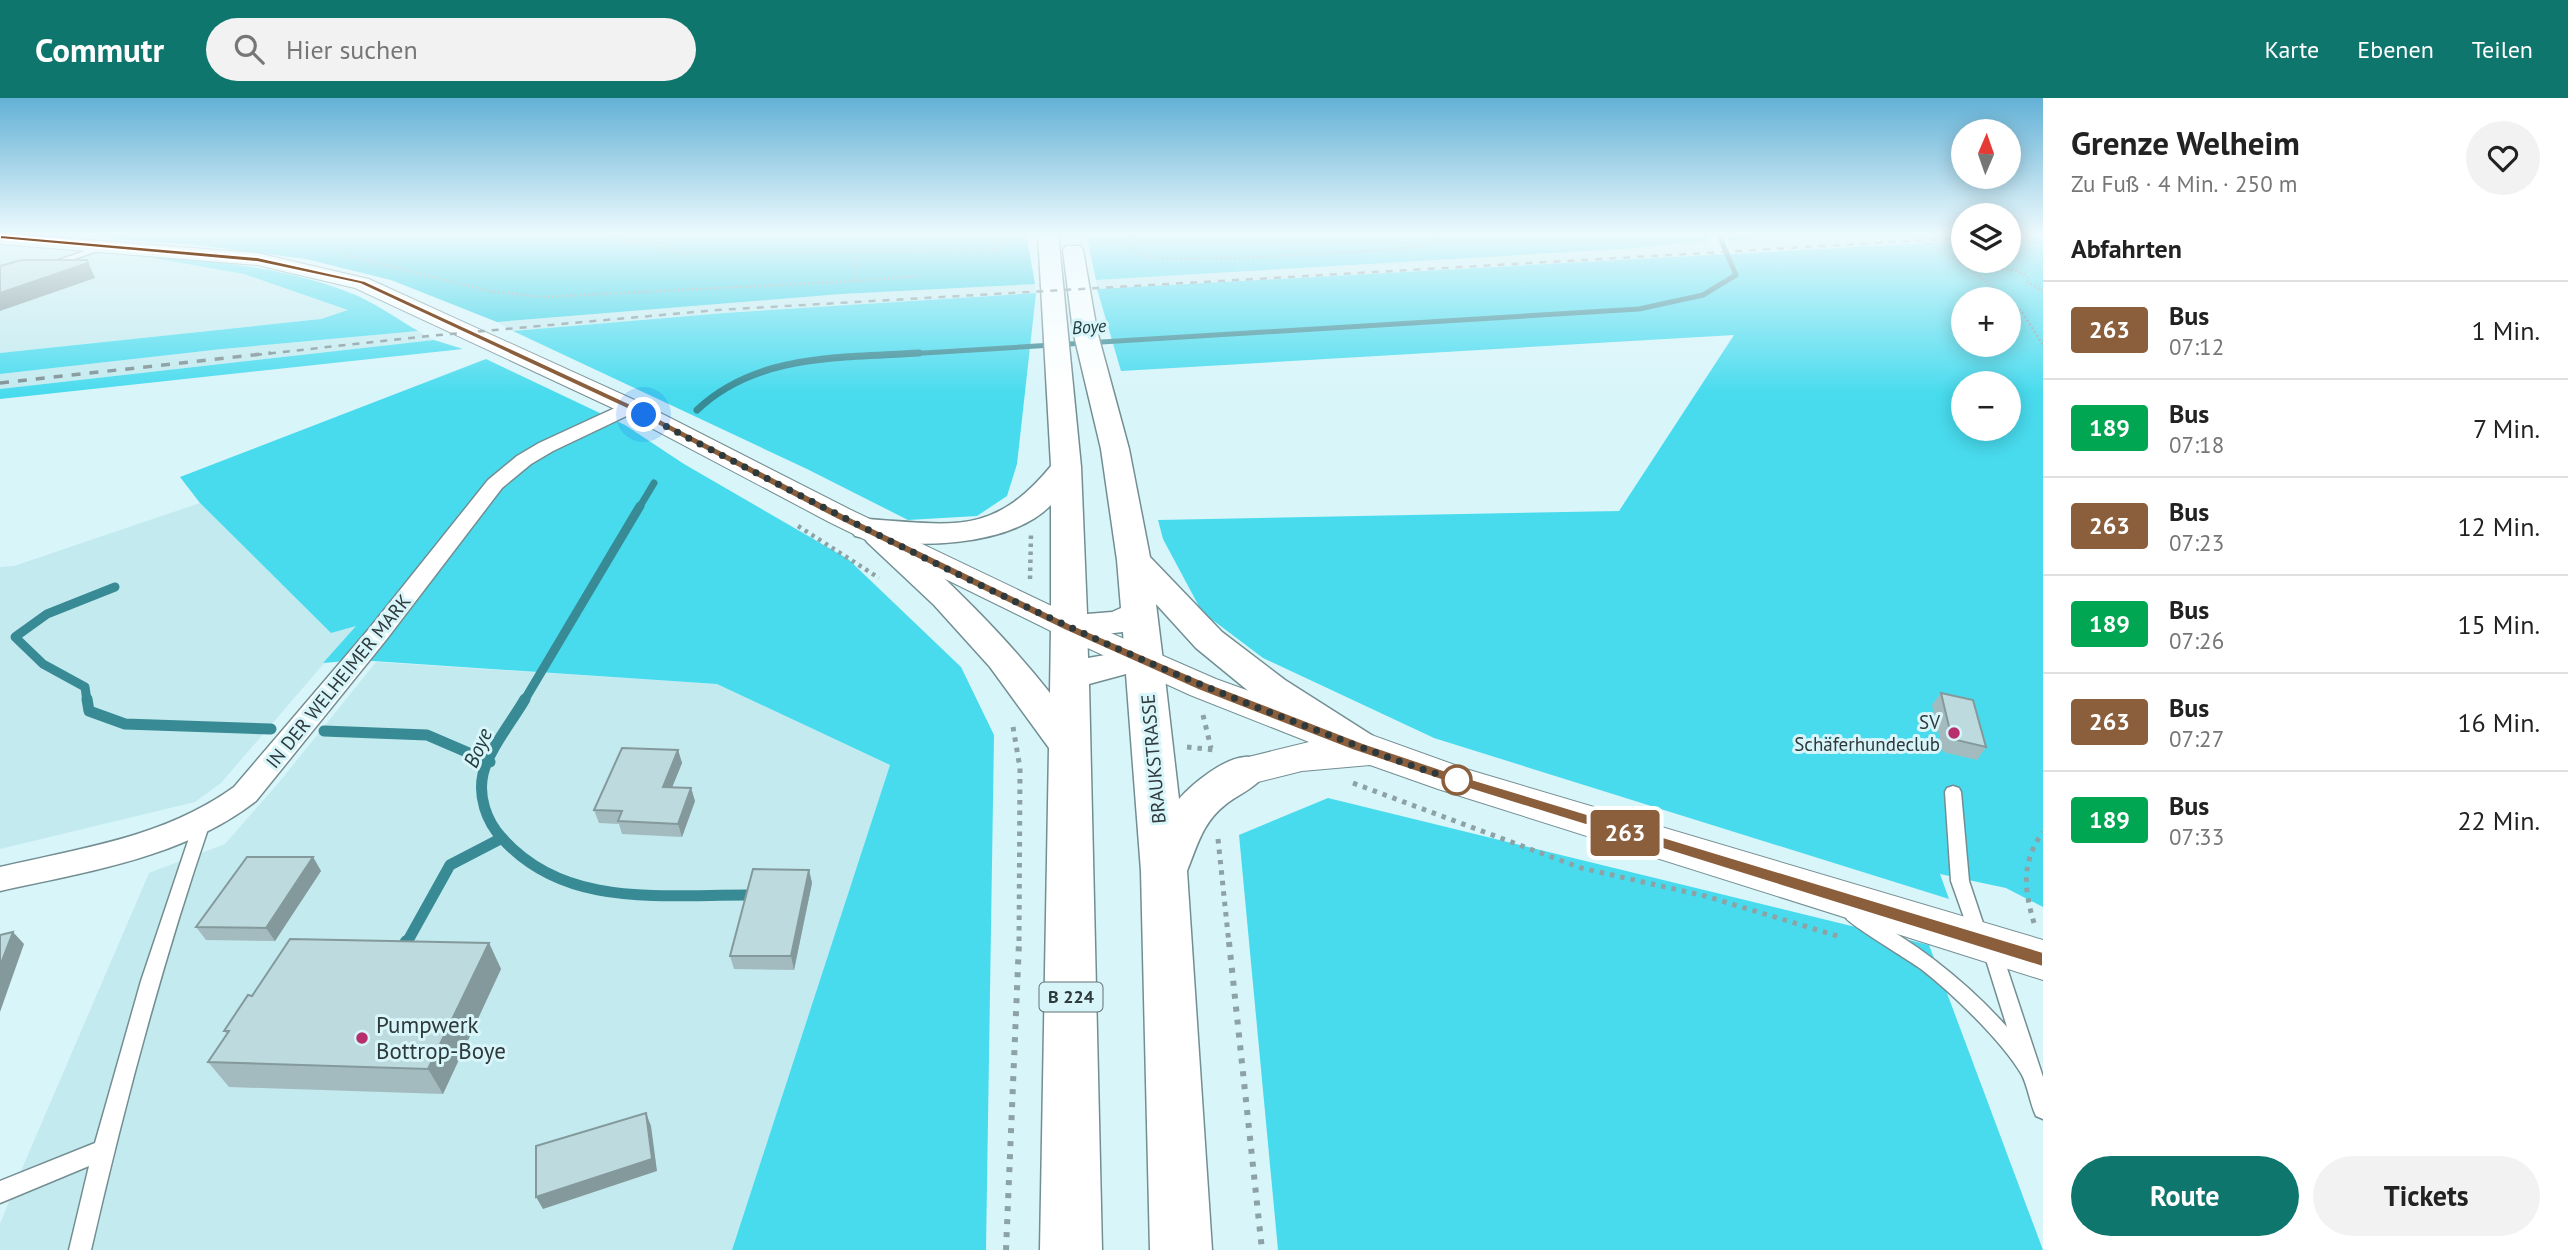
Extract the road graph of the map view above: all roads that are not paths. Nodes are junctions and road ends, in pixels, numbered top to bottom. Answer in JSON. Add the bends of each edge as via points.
{"nodes":[{"id":1,"x":370,"y":287,"type":"edge"},
{"id":2,"x":1053,"y":287,"type":"edge"},
{"id":3,"x":1079,"y":287,"type":"edge"},
{"id":4,"x":630,"y":407,"type":"junction"},
{"id":5,"x":1066,"y":467,"type":"junction"},
{"id":6,"x":873,"y":532,"type":"junction"},
{"id":7,"x":1134,"y":560,"type":"junction"},
{"id":8,"x":1139,"y":613,"type":"junction"},
{"id":9,"x":1069,"y":627,"type":"junction"},
{"id":10,"x":1144,"y":661,"type":"junction"},
{"id":11,"x":1068,"y":679,"type":"junction"},
{"id":12,"x":1068,"y":745,"type":"junction"},
{"id":13,"x":1362,"y":761,"type":"junction"},
{"id":14,"x":1247,"y":771,"type":"joint"},
{"id":15,"x":1952,"y":792,"type":"dead end"},
{"id":16,"x":202,"y":823,"type":"junction"},
{"id":17,"x":1164,"y":871,"type":"junction"},
{"id":18,"x":1768,"y":877,"type":"junction"},
{"id":19,"x":0,"y":879,"type":"edge"},
{"id":20,"x":1986,"y":944,"type":"junction"},
{"id":21,"x":2043,"y":960,"type":"edge"},
{"id":22,"x":2029,"y":1069,"type":"junction"},
{"id":23,"x":2043,"y":1109,"type":"edge"},
{"id":24,"x":103,"y":1150,"type":"junction"},
{"id":25,"x":0,"y":1192,"type":"edge"},
{"id":26,"x":80,"y":1250,"type":"edge"},
{"id":27,"x":1071,"y":1250,"type":"edge"},
{"id":28,"x":1181,"y":1250,"type":"edge"}],
"edges":[{"from":1,"to":4,"type":"main road"},
{"from":2,"to":5,"type":"main road","number":"B 224"},
{"from":3,"to":7,"type":"main road","name":"BRAUKSTRASSE"},
{"from":4,"to":6,"type":"main road"},
{"from":4,"to":16,"type":"street","name":"IN DER WELHEIMER MARK","via":[[546,447],[495,484],[245,793]]},
{"from":5,"to":6,"type":"main road","via":[[1034,504],[992,526],[945,532]]},
{"from":5,"to":9,"type":"main road","number":"B 224"},
{"from":6,"to":9,"type":"main road"},
{"from":6,"to":12,"type":"main road","via":[[946,598],[1003,659]]},
{"from":7,"to":8,"type":"main road","name":"BRAUKSTRASSE"},
{"from":7,"to":13,"type":"main road","via":[[1209,640]]},
{"from":8,"to":9,"type":"main road","via":[[1119,622]]},
{"from":8,"to":10,"type":"main road","name":"BRAUKSTRASSE"},
{"from":9,"to":10,"type":"main road"},
{"from":9,"to":11,"type":"main road","number":"B 224"},
{"from":10,"to":11,"type":"main road","via":[[1090,668]]},
{"from":10,"to":13,"type":"main road"},
{"from":10,"to":17,"type":"main road","name":"BRAUKSTRASSE"},
{"from":11,"to":12,"type":"main road","number":"B 224"},
{"from":12,"to":27,"type":"main road","number":"B 224"},
{"from":13,"to":14,"type":"main road","via":[[1323,754],[1288,758]]},
{"from":13,"to":18,"type":"main road"},
{"from":14,"to":17,"type":"main road","via":[[1208,795],[1179,829]]},
{"from":15,"to":20,"type":"lane","via":[[1960,881]]},
{"from":16,"to":19,"type":"street","name":"IN DER WELHEIMER MARK","via":[[162,840]]},
{"from":16,"to":24,"type":"lane"},
{"from":17,"to":28,"type":"main road","name":"BRAUKSTRASSE"},
{"from":18,"to":20,"type":"main road"},
{"from":18,"to":22,"type":"lane","via":[[1875,928],[1933,967],[1983,1011]]},
{"from":20,"to":21,"type":"main road"},
{"from":20,"to":22,"type":"lane"},
{"from":22,"to":23,"type":"lane"},
{"from":24,"to":25,"type":"lane"},
{"from":24,"to":26,"type":"lane"}]}
